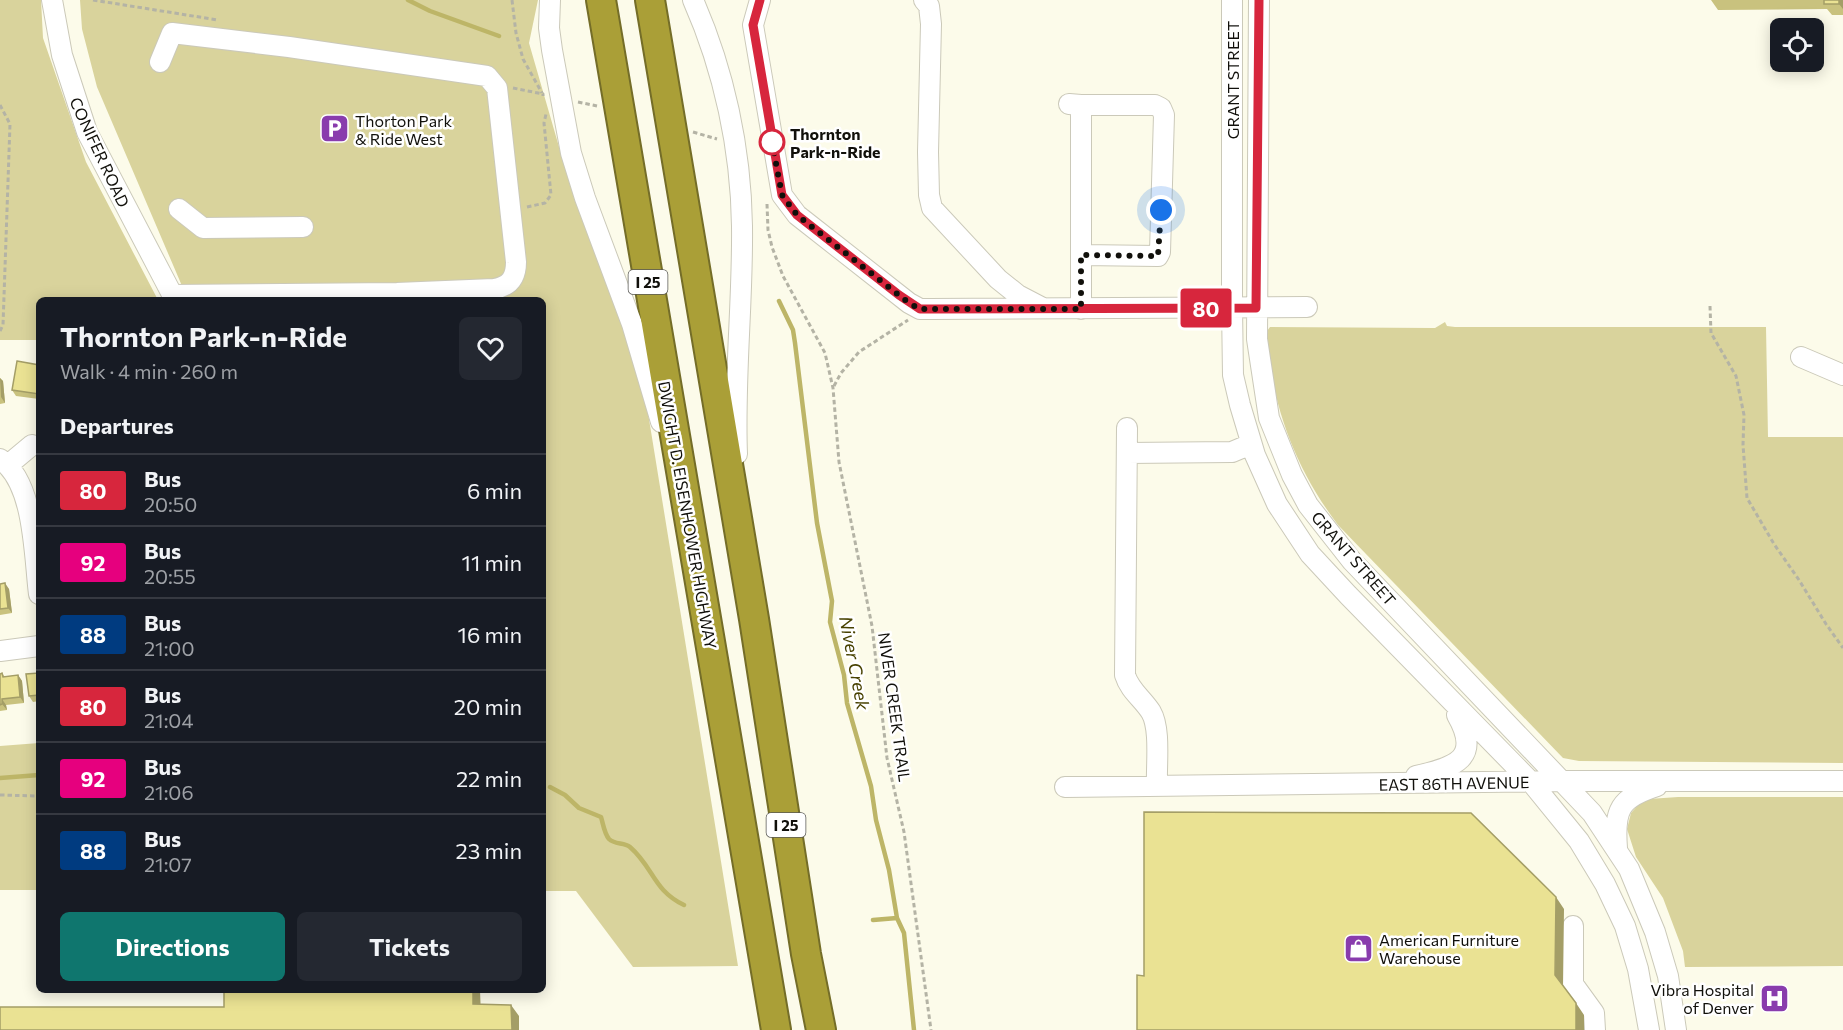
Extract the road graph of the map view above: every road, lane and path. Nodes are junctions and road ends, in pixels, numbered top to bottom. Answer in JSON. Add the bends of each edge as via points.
{"nodes":[{"id":1,"x":52,"y":0,"type":"edge"},
{"id":2,"x":512,"y":0,"type":"edge"},
{"id":3,"x":550,"y":0,"type":"edge"},
{"id":4,"x":601,"y":0,"type":"edge"},
{"id":5,"x":633,"y":0,"type":"edge"},
{"id":6,"x":650,"y":0,"type":"edge"},
{"id":7,"x":693,"y":0,"type":"edge"},
{"id":8,"x":760,"y":0,"type":"edge"},
{"id":9,"x":924,"y":0,"type":"edge"},
{"id":10,"x":1232,"y":0,"type":"edge"},
{"id":11,"x":1258,"y":0,"type":"edge"},
{"id":12,"x":160,"y":62,"type":"dead end"},
{"id":13,"x":525,"y":66,"type":"dead end"},
{"id":14,"x":511,"y":88,"type":"dead end"},
{"id":15,"x":0,"y":105,"type":"edge"},
{"id":16,"x":767,"y":203,"type":"dead end"},
{"id":17,"x":522,"y":208,"type":"dead end"},
{"id":18,"x":179,"y":209,"type":"dead end"},
{"id":19,"x":303,"y":227,"type":"dead end"},
{"id":20,"x":1081,"y":255,"type":"junction"},
{"id":21,"x":173,"y":297,"type":"edge"},
{"id":22,"x":218,"y":297,"type":"edge"},
{"id":23,"x":1710,"y":306,"type":"dead end"},
{"id":24,"x":1232,"y":307,"type":"junction"},
{"id":25,"x":1307,"y":307,"type":"dead end"},
{"id":26,"x":1256,"y":308,"type":"junction"},
{"id":27,"x":920,"y":309,"type":"junction"},
{"id":28,"x":1046,"y":309,"type":"junction"},
{"id":29,"x":1081,"y":309,"type":"junction"},
{"id":30,"x":0,"y":331,"type":"edge"},
{"id":31,"x":1801,"y":357,"type":"dead end"},
{"id":32,"x":1843,"y":375,"type":"edge"},
{"id":33,"x":833,"y":388,"type":"junction"},
{"id":34,"x":1127,"y":428,"type":"dead end"},
{"id":35,"x":1251,"y":444,"type":"junction"},
{"id":36,"x":32,"y":445,"type":"dead end"},
{"id":37,"x":1127,"y":453,"type":"junction"},
{"id":38,"x":4,"y":462,"type":"edge"},
{"id":39,"x":742,"y":552,"type":"junction"},
{"id":40,"x":697,"y":563,"type":"junction"},
{"id":41,"x":36,"y":572,"type":"edge"},
{"id":42,"x":36,"y":645,"type":"edge"},
{"id":43,"x":1843,"y":648,"type":"edge"},
{"id":44,"x":0,"y":651,"type":"edge"},
{"id":45,"x":1445,"y":695,"type":"junction"},
{"id":46,"x":1562,"y":781,"type":"junction"},
{"id":47,"x":1843,"y":781,"type":"edge"},
{"id":48,"x":1531,"y":782,"type":"junction"},
{"id":49,"x":1673,"y":782,"type":"junction"},
{"id":50,"x":1384,"y":784,"type":"junction"},
{"id":51,"x":1157,"y":786,"type":"junction"},
{"id":52,"x":1065,"y":787,"type":"dead end"},
{"id":53,"x":0,"y":795,"type":"edge"},
{"id":54,"x":36,"y":796,"type":"edge"},
{"id":55,"x":1617,"y":851,"type":"junction"},
{"id":56,"x":1573,"y":926,"type":"dead end"},
{"id":57,"x":758,"y":929,"type":"junction"},
{"id":58,"x":806,"y":954,"type":"junction"},
{"id":59,"x":767,"y":1030,"type":"edge"},
{"id":60,"x":776,"y":1030,"type":"edge"},
{"id":61,"x":805,"y":1030,"type":"edge"},
{"id":62,"x":821,"y":1030,"type":"edge"},
{"id":63,"x":840,"y":1030,"type":"edge"},
{"id":64,"x":931,"y":1030,"type":"edge"},
{"id":65,"x":1595,"y":1030,"type":"edge"},
{"id":66,"x":1649,"y":1030,"type":"edge"},
{"id":67,"x":1676,"y":1030,"type":"edge"}],
"edges":[{"from":1,"to":21,"type":"street","name":"CONIFER ROAD","via":[[64,65],[87,132]]},
{"from":2,"to":13,"type":"path"},
{"from":3,"to":40,"type":"street","via":[[549,28],[569,144],[641,353]]},
{"from":4,"to":40,"type":"highway","name":"DWIGHT D. EISENHOWER HIGHWAY","number":"I 25"},
{"from":5,"to":61,"type":"highway"},
{"from":6,"to":39,"type":"highway","number":"I 25"},
{"from":7,"to":39,"type":"street","via":[[722,84],[741,205],[736,391]]},
{"from":8,"to":27,"type":"street","via":[[753,25],[782,195],[797,215]]},
{"from":9,"to":28,"type":"street","via":[[929,6],[931,24],[928,152],[932,208],[998,279]]},
{"from":10,"to":24,"type":"street","name":"GRANT STREET"},
{"from":11,"to":26,"type":"street","name":"GRANT STREET"},
{"from":12,"to":22,"type":"street","via":[[172,33],[487,76],[496,88],[516,251],[516,271],[509,284],[479,291]]},
{"from":14,"to":17,"type":"path","via":[[543,94],[546,114],[551,195],[545,203]]},
{"from":15,"to":30,"type":"path","via":[[10,124]]},
{"from":16,"to":33,"type":"path","name":"NIVER CREEK TRAIL","via":[[772,247],[783,276],[825,353]]},
{"from":18,"to":19,"type":"street","via":[[203,228]]},
{"from":20,"to":20,"type":"street","via":[[1074,104],[1161,108],[1164,115],[1158,256]]},
{"from":20,"to":29,"type":"street"},
{"from":23,"to":43,"type":"path","via":[[1711,333],[1736,376],[1744,415],[1747,498]]},
{"from":24,"to":26,"type":"street"},
{"from":24,"to":29,"type":"street"},
{"from":24,"to":35,"type":"street","name":"GRANT STREET","via":[[1233,375]]},
{"from":25,"to":26,"type":"street"},
{"from":26,"to":46,"type":"street","name":"GRANT STREET","via":[[1269,418],[1308,505],[1352,561]]},
{"from":27,"to":28,"type":"street"},
{"from":27,"to":33,"type":"path","via":[[859,352]]},
{"from":28,"to":29,"type":"street"},
{"from":31,"to":32,"type":"street"},
{"from":33,"to":64,"type":"path","name":"NIVER CREEK TRAIL","via":[[839,462],[872,626],[887,758],[908,852]]},
{"from":34,"to":37,"type":"street"},
{"from":35,"to":37,"type":"street","via":[[1232,452]]},
{"from":35,"to":45,"type":"street","name":"GRANT STREET","via":[[1277,504],[1311,554]]},
{"from":36,"to":38,"type":"street"},
{"from":37,"to":51,"type":"street","via":[[1125,675],[1132,692],[1155,722]]},
{"from":38,"to":41,"type":"street","via":[[18,479],[27,504]]},
{"from":39,"to":58,"type":"highway","number":"I 25"},
{"from":40,"to":57,"type":"highway","name":"DWIGHT D. EISENHOWER HIGHWAY","number":"I 25"},
{"from":42,"to":44,"type":"street"},
{"from":45,"to":48,"type":"street","name":"GRANT STREET"},
{"from":45,"to":50,"type":"street","via":[[1465,729],[1467,749],[1452,766]]},
{"from":46,"to":48,"type":"street","name":"EAST 86TH AVENUE"},
{"from":46,"to":49,"type":"street","name":"EAST 86TH AVENUE"},
{"from":46,"to":55,"type":"street","name":"GRANT STREET","via":[[1592,813]]},
{"from":47,"to":49,"type":"street","name":"EAST 86TH AVENUE"},
{"from":48,"to":50,"type":"street","name":"EAST 86TH AVENUE"},
{"from":48,"to":66,"type":"street","name":"GRANT STREET","via":[[1579,841],[1625,926]]},
{"from":49,"to":55,"type":"street","via":[[1641,791],[1620,808],[1616,818]]},
{"from":50,"to":51,"type":"street","name":"EAST 86TH AVENUE"},
{"from":51,"to":52,"type":"street","name":"EAST 86TH AVENUE"},
{"from":53,"to":54,"type":"path"},
{"from":55,"to":67,"type":"street","name":"GRANT STREET","via":[[1629,869],[1655,932],[1668,976]]},
{"from":56,"to":65,"type":"street","via":[[1573,984],[1594,1012]]},
{"from":57,"to":59,"type":"highway"},
{"from":57,"to":60,"type":"highway","name":"DWIGHT D. EISENHOWER HIGHWAY","number":"I 25"},
{"from":58,"to":62,"type":"highway","number":"I 25"},
{"from":58,"to":63,"type":"highway","via":[[834,1000]]}]}
